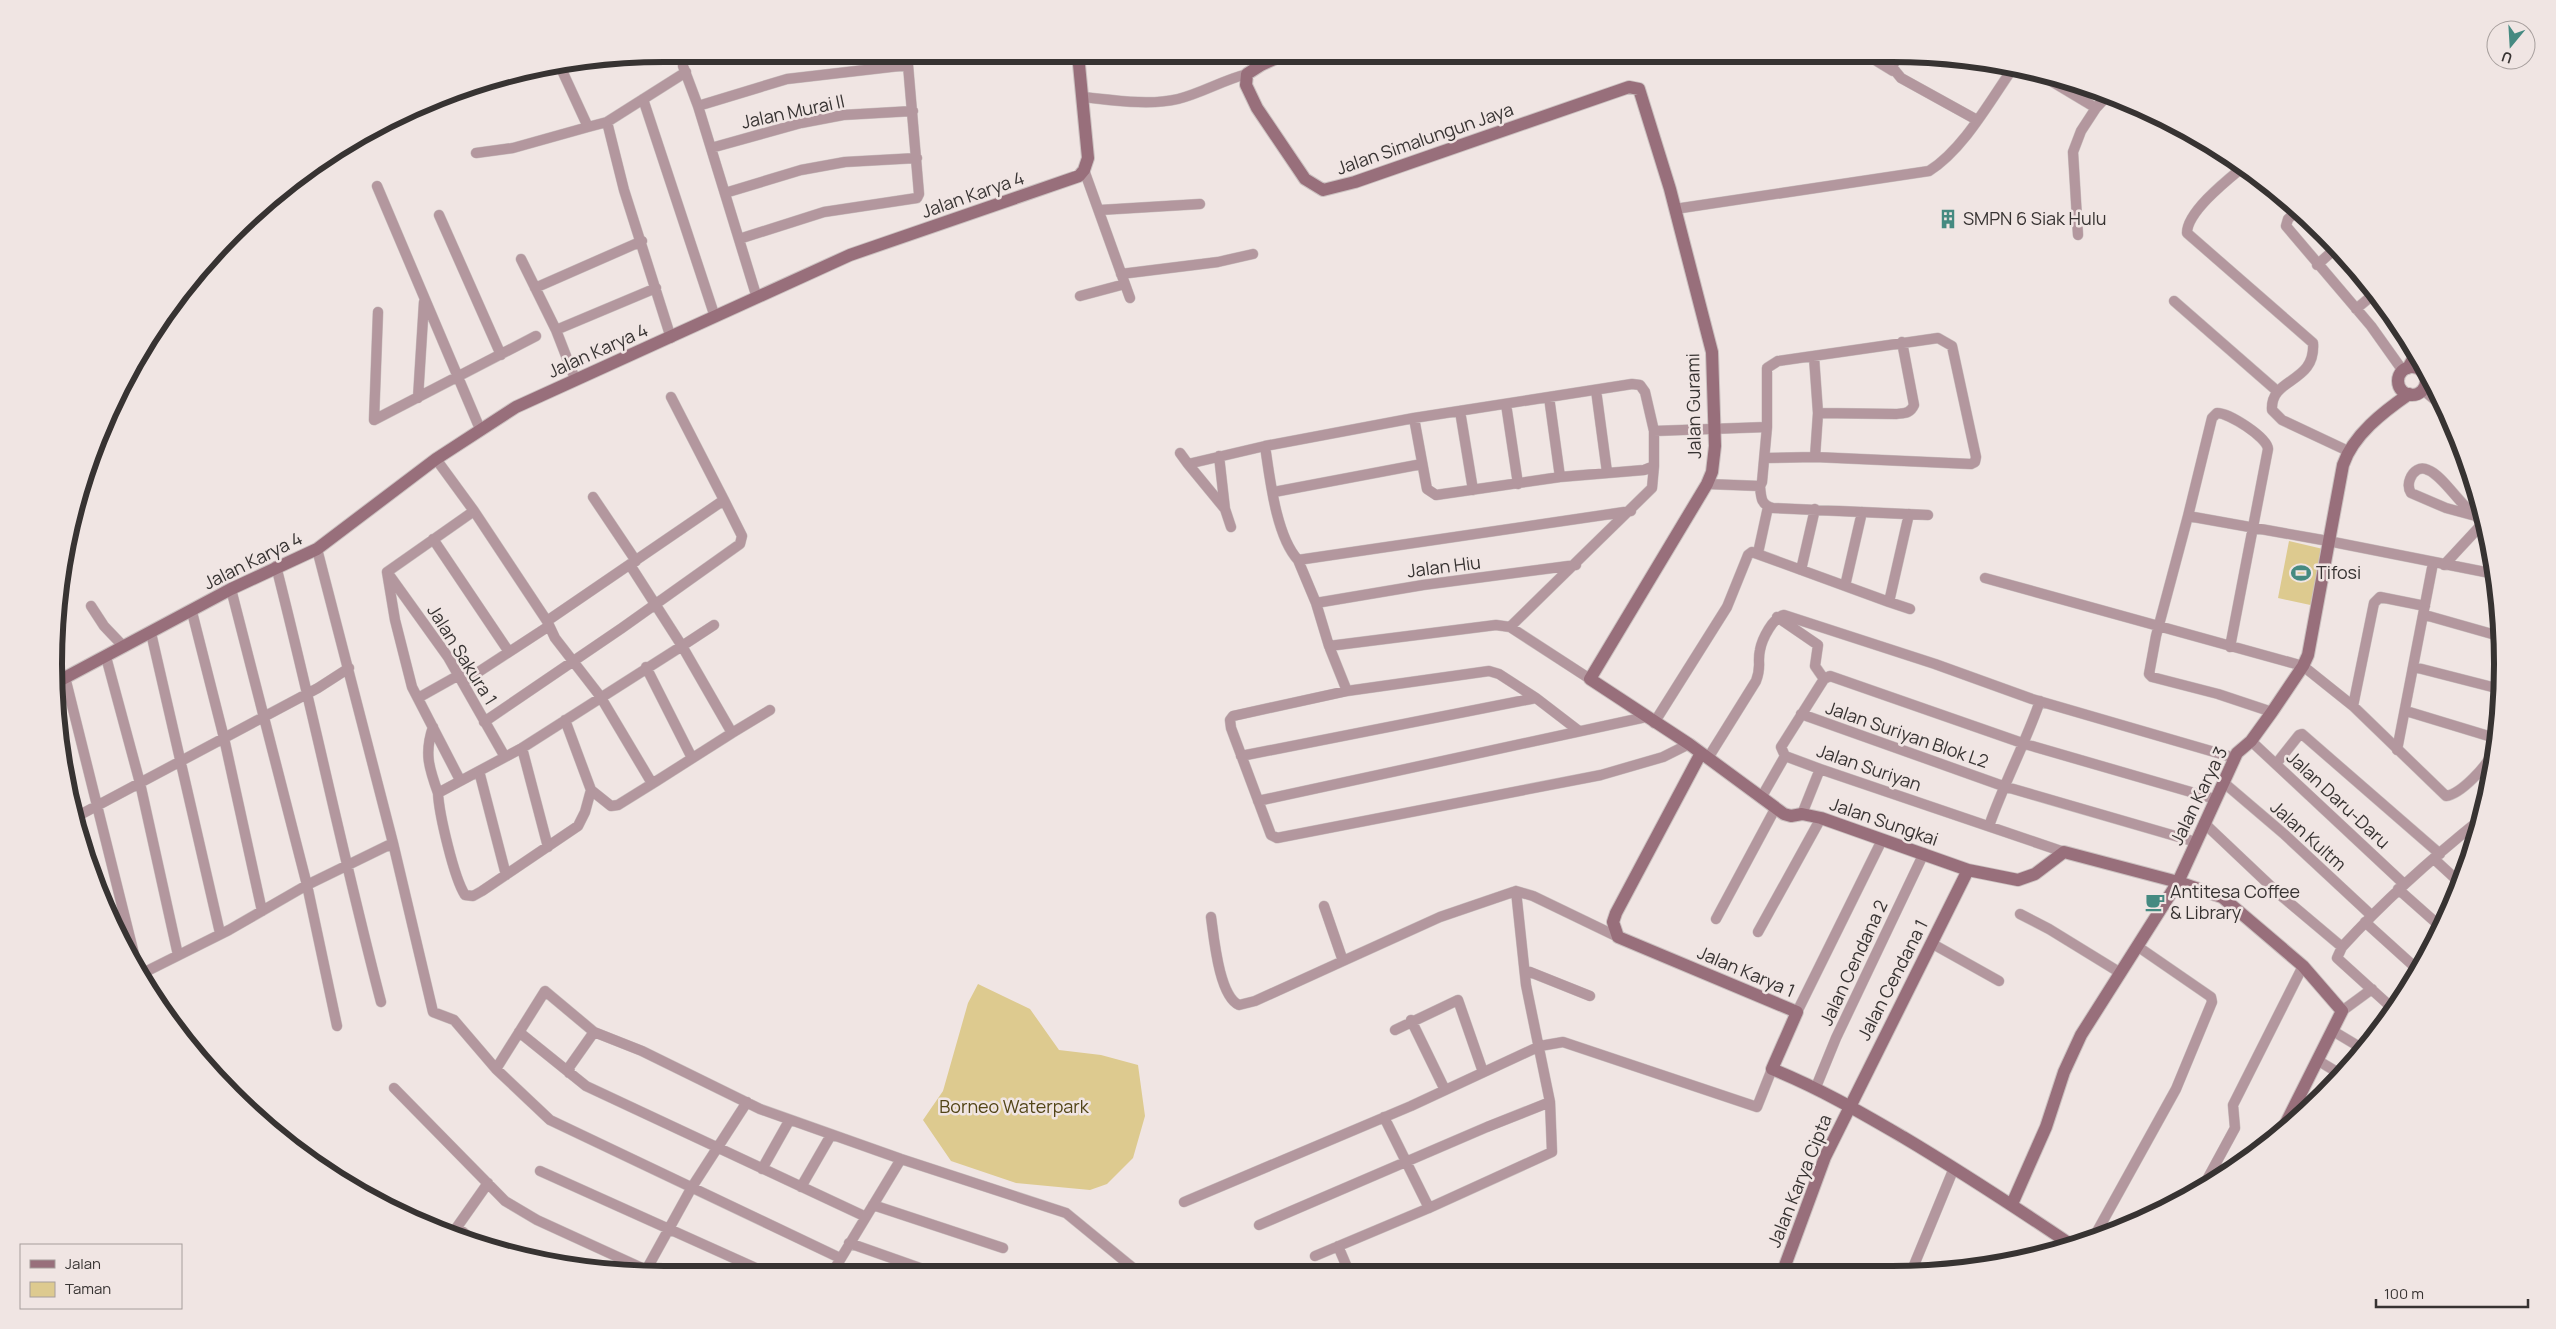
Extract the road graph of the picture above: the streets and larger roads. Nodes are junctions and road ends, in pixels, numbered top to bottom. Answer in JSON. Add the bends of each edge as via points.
{"nodes":[{"id":1,"x":684,"y":62,"type":"edge"},
{"id":2,"x":907,"y":62,"type":"edge"},
{"id":3,"x":1079,"y":62,"type":"edge"},
{"id":4,"x":1268,"y":62,"type":"edge"},
{"id":5,"x":1879,"y":62,"type":"edge"},
{"id":6,"x":1894,"y":62,"type":"edge"},
{"id":7,"x":908,"y":65,"type":"junction"},
{"id":8,"x":1894,"y":71,"type":"junction"},
{"id":9,"x":563,"y":72,"type":"edge"},
{"id":10,"x":686,"y":72,"type":"junction"},
{"id":11,"x":1247,"y":74,"type":"junction"},
{"id":12,"x":2009,"y":74,"type":"edge"},
{"id":13,"x":1629,"y":87,"type":"joint"},
{"id":14,"x":2062,"y":87,"type":"edge"},
{"id":15,"x":1082,"y":97,"type":"junction"},
{"id":16,"x":643,"y":99,"type":"junction"},
{"id":17,"x":2103,"y":101,"type":"edge"},
{"id":18,"x":698,"y":106,"type":"junction"},
{"id":19,"x":2096,"y":108,"type":"junction"},
{"id":20,"x":912,"y":111,"type":"junction"},
{"id":21,"x":1977,"y":120,"type":"junction"},
{"id":22,"x":607,"y":122,"type":"junction"},
{"id":23,"x":588,"y":127,"type":"junction"},
{"id":24,"x":711,"y":148,"type":"junction"},
{"id":25,"x":476,"y":154,"type":"dead end"},
{"id":26,"x":917,"y":158,"type":"junction"},
{"id":27,"x":1084,"y":170,"type":"junction"},
{"id":28,"x":2238,"y":172,"type":"edge"},
{"id":29,"x":377,"y":186,"type":"dead end"},
{"id":30,"x":725,"y":193,"type":"junction"},
{"id":31,"x":1200,"y":204,"type":"dead end"},
{"id":32,"x":1675,"y":209,"type":"junction"},
{"id":33,"x":1100,"y":210,"type":"junction"},
{"id":34,"x":439,"y":215,"type":"dead end"},
{"id":35,"x":2292,"y":215,"type":"edge"},
{"id":36,"x":2078,"y":235,"type":"dead end"},
{"id":37,"x":739,"y":239,"type":"junction"},
{"id":38,"x":642,"y":241,"type":"junction"},
{"id":39,"x":2330,"y":253,"type":"edge"},
{"id":40,"x":1253,"y":254,"type":"dead end"},
{"id":41,"x":521,"y":259,"type":"dead end"},
{"id":42,"x":2317,"y":265,"type":"junction"},
{"id":43,"x":1123,"y":279,"type":"junction"},
{"id":44,"x":535,"y":288,"type":"junction"},
{"id":45,"x":656,"y":288,"type":"junction"},
{"id":46,"x":1080,"y":296,"type":"dead end"},
{"id":47,"x":757,"y":298,"type":"junction"},
{"id":48,"x":1130,"y":298,"type":"dead end"},
{"id":49,"x":2369,"y":298,"type":"edge"},
{"id":50,"x":425,"y":299,"type":"junction"},
{"id":51,"x":2174,"y":301,"type":"dead end"},
{"id":52,"x":2356,"y":310,"type":"junction"},
{"id":53,"x":378,"y":312,"type":"dead end"},
{"id":54,"x":715,"y":317,"type":"junction"},
{"id":55,"x":556,"y":330,"type":"junction"},
{"id":56,"x":536,"y":336,"type":"dead end"},
{"id":57,"x":671,"y":338,"type":"junction"},
{"id":58,"x":1902,"y":342,"type":"junction"},
{"id":59,"x":501,"y":355,"type":"junction"},
{"id":60,"x":1814,"y":356,"type":"junction"},
{"id":61,"x":2411,"y":361,"type":"edge"},
{"id":62,"x":2406,"y":369,"type":"junction"},
{"id":63,"x":2416,"y":370,"type":"edge"},
{"id":64,"x":458,"y":378,"type":"junction"},
{"id":65,"x":575,"y":379,"type":"junction"},
{"id":66,"x":2399,"y":384,"type":"junction"},
{"id":67,"x":2425,"y":387,"type":"edge"},
{"id":68,"x":1596,"y":390,"type":"junction"},
{"id":69,"x":2277,"y":391,"type":"junction"},
{"id":70,"x":2408,"y":394,"type":"junction"},
{"id":71,"x":670,"y":397,"type":"dead end"},
{"id":72,"x":1549,"y":397,"type":"junction"},
{"id":73,"x":418,"y":398,"type":"junction"},
{"id":74,"x":1506,"y":404,"type":"junction"},
{"id":75,"x":2393,"y":404,"type":"junction"},
{"id":76,"x":1460,"y":411,"type":"junction"},
{"id":77,"x":1818,"y":413,"type":"junction"},
{"id":78,"x":1414,"y":418,"type":"junction"},
{"id":79,"x":1715,"y":427,"type":"junction"},
{"id":80,"x":1767,"y":427,"type":"junction"},
{"id":81,"x":480,"y":429,"type":"junction"},
{"id":82,"x":1654,"y":431,"type":"junction"},
{"id":83,"x":1265,"y":446,"type":"junction"},
{"id":84,"x":2348,"y":451,"type":"junction"},
{"id":85,"x":1180,"y":453,"type":"dead end"},
{"id":86,"x":1220,"y":456,"type":"junction"},
{"id":87,"x":1815,"y":457,"type":"junction"},
{"id":88,"x":1765,"y":458,"type":"junction"},
{"id":89,"x":436,"y":459,"type":"junction"},
{"id":90,"x":1188,"y":464,"type":"junction"},
{"id":91,"x":1422,"y":464,"type":"junction"},
{"id":92,"x":1654,"y":466,"type":"junction"},
{"id":93,"x":1607,"y":472,"type":"junction"},
{"id":94,"x":1560,"y":477,"type":"junction"},
{"id":95,"x":1518,"y":484,"type":"junction"},
{"id":96,"x":1707,"y":484,"type":"junction"},
{"id":97,"x":1760,"y":486,"type":"junction"},
{"id":98,"x":1473,"y":490,"type":"junction"},
{"id":99,"x":1274,"y":492,"type":"junction"},
{"id":100,"x":593,"y":497,"type":"dead end"},
{"id":101,"x":724,"y":500,"type":"junction"},
{"id":102,"x":1768,"y":507,"type":"junction"},
{"id":103,"x":1815,"y":509,"type":"junction"},
{"id":104,"x":1225,"y":510,"type":"junction"},
{"id":105,"x":474,"y":511,"type":"junction"},
{"id":106,"x":1631,"y":511,"type":"junction"},
{"id":107,"x":1862,"y":512,"type":"junction"},
{"id":108,"x":1910,"y":514,"type":"junction"},
{"id":109,"x":1928,"y":515,"type":"dead end"},
{"id":110,"x":2472,"y":515,"type":"junction"},
{"id":111,"x":2188,"y":516,"type":"junction"},
{"id":112,"x":2475,"y":517,"type":"edge"},
{"id":113,"x":1231,"y":527,"type":"dead end"},
{"id":114,"x":2477,"y":527,"type":"edge"},
{"id":115,"x":2253,"y":529,"type":"junction"},
{"id":116,"x":433,"y":539,"type":"junction"},
{"id":117,"x":2328,"y":541,"type":"junction"},
{"id":118,"x":317,"y":549,"type":"junction"},
{"id":119,"x":1758,"y":553,"type":"junction"},
{"id":120,"x":1298,"y":560,"type":"junction"},
{"id":121,"x":633,"y":563,"type":"junction"},
{"id":122,"x":2438,"y":564,"type":"junction"},
{"id":123,"x":1576,"y":565,"type":"junction"},
{"id":124,"x":276,"y":566,"type":"junction"},
{"id":125,"x":1801,"y":570,"type":"junction"},
{"id":126,"x":387,"y":572,"type":"junction"},
{"id":127,"x":2486,"y":573,"type":"edge"},
{"id":128,"x":1984,"y":578,"type":"dead end"},
{"id":129,"x":1845,"y":586,"type":"junction"},
{"id":130,"x":232,"y":589,"type":"junction"},
{"id":131,"x":1889,"y":602,"type":"junction"},
{"id":132,"x":1316,"y":603,"type":"junction"},
{"id":133,"x":655,"y":605,"type":"junction"},
{"id":134,"x":91,"y":606,"type":"dead end"},
{"id":135,"x":1910,"y":609,"type":"dead end"},
{"id":136,"x":2425,"y":611,"type":"junction"},
{"id":137,"x":192,"y":612,"type":"junction"},
{"id":138,"x":1777,"y":618,"type":"junction"},
{"id":139,"x":548,"y":624,"type":"junction"},
{"id":140,"x":714,"y":626,"type":"dead end"},
{"id":141,"x":1510,"y":627,"type":"junction"},
{"id":142,"x":2159,"y":627,"type":"junction"},
{"id":143,"x":151,"y":633,"type":"junction"},
{"id":144,"x":2492,"y":634,"type":"edge"},
{"id":145,"x":682,"y":646,"type":"junction"},
{"id":146,"x":1329,"y":646,"type":"junction"},
{"id":147,"x":124,"y":647,"type":"junction"},
{"id":148,"x":2230,"y":647,"type":"junction"},
{"id":149,"x":509,"y":652,"type":"junction"},
{"id":150,"x":106,"y":657,"type":"junction"},
{"id":151,"x":573,"y":660,"type":"junction"},
{"id":152,"x":2302,"y":666,"type":"junction"},
{"id":153,"x":646,"y":667,"type":"junction"},
{"id":154,"x":2414,"y":667,"type":"junction"},
{"id":155,"x":349,"y":668,"type":"junction"},
{"id":156,"x":63,"y":679,"type":"edge"},
{"id":157,"x":461,"y":679,"type":"junction"},
{"id":158,"x":1590,"y":679,"type":"junction"},
{"id":159,"x":1824,"y":679,"type":"junction"},
{"id":160,"x":2492,"y":687,"type":"edge"},
{"id":161,"x":63,"y":691,"type":"edge"},
{"id":162,"x":1346,"y":691,"type":"junction"},
{"id":163,"x":308,"y":693,"type":"junction"},
{"id":164,"x":600,"y":696,"type":"junction"},
{"id":165,"x":418,"y":698,"type":"junction"},
{"id":166,"x":1536,"y":698,"type":"junction"},
{"id":167,"x":2040,"y":701,"type":"junction"},
{"id":168,"x":2353,"y":706,"type":"junction"},
{"id":169,"x":770,"y":710,"type":"dead end"},
{"id":170,"x":2406,"y":711,"type":"junction"},
{"id":171,"x":2272,"y":712,"type":"junction"},
{"id":172,"x":1801,"y":714,"type":"junction"},
{"id":173,"x":266,"y":716,"type":"junction"},
{"id":174,"x":565,"y":720,"type":"junction"},
{"id":175,"x":1650,"y":720,"type":"junction"},
{"id":176,"x":484,"y":722,"type":"junction"},
{"id":177,"x":433,"y":727,"type":"junction"},
{"id":178,"x":1580,"y":732,"type":"junction"},
{"id":179,"x":732,"y":733,"type":"junction"},
{"id":180,"x":2489,"y":736,"type":"edge"},
{"id":181,"x":224,"y":738,"type":"junction"},
{"id":182,"x":2251,"y":741,"type":"junction"},
{"id":183,"x":1689,"y":744,"type":"junction"},
{"id":184,"x":2025,"y":744,"type":"junction"},
{"id":185,"x":522,"y":748,"type":"junction"},
{"id":186,"x":2397,"y":750,"type":"junction"},
{"id":187,"x":1241,"y":756,"type":"junction"},
{"id":188,"x":1704,"y":756,"type":"junction"},
{"id":189,"x":1785,"y":756,"type":"junction"},
{"id":190,"x":505,"y":757,"type":"junction"},
{"id":191,"x":692,"y":758,"type":"junction"},
{"id":192,"x":2234,"y":758,"type":"junction"},
{"id":193,"x":182,"y":760,"type":"junction"},
{"id":194,"x":2485,"y":763,"type":"edge"},
{"id":195,"x":2276,"y":764,"type":"junction"},
{"id":196,"x":1820,"y":770,"type":"junction"},
{"id":197,"x":479,"y":771,"type":"junction"},
{"id":198,"x":460,"y":780,"type":"junction"},
{"id":199,"x":655,"y":782,"type":"junction"},
{"id":200,"x":2222,"y":782,"type":"junction"},
{"id":201,"x":140,"y":783,"type":"junction"},
{"id":202,"x":2003,"y":786,"type":"junction"},
{"id":203,"x":591,"y":790,"type":"junction"},
{"id":204,"x":438,"y":793,"type":"junction"},
{"id":205,"x":1761,"y":798,"type":"junction"},
{"id":206,"x":2215,"y":798,"type":"junction"},
{"id":207,"x":1258,"y":801,"type":"junction"},
{"id":208,"x":97,"y":805,"type":"junction"},
{"id":209,"x":1775,"y":809,"type":"junction"},
{"id":210,"x":82,"y":814,"type":"edge"},
{"id":211,"x":1802,"y":814,"type":"junction"},
{"id":212,"x":1821,"y":818,"type":"junction"},
{"id":213,"x":2204,"y":823,"type":"junction"},
{"id":214,"x":1989,"y":826,"type":"junction"},
{"id":215,"x":2469,"y":835,"type":"edge"},
{"id":216,"x":1882,"y":840,"type":"junction"},
{"id":217,"x":2196,"y":842,"type":"junction"},
{"id":218,"x":393,"y":843,"type":"junction"},
{"id":219,"x":548,"y":847,"type":"junction"},
{"id":220,"x":2064,"y":852,"type":"junction"},
{"id":221,"x":1924,"y":853,"type":"junction"},
{"id":222,"x":2437,"y":856,"type":"junction"},
{"id":223,"x":346,"y":867,"type":"junction"},
{"id":224,"x":1968,"y":870,"type":"junction"},
{"id":225,"x":506,"y":875,"type":"junction"},
{"id":226,"x":2455,"y":877,"type":"edge"},
{"id":227,"x":2178,"y":882,"type":"junction"},
{"id":228,"x":307,"y":885,"type":"junction"},
{"id":229,"x":2401,"y":886,"type":"junction"},
{"id":230,"x":1516,"y":891,"type":"junction"},
{"id":231,"x":1324,"y":906,"type":"dead end"},
{"id":232,"x":262,"y":911,"type":"junction"},
{"id":233,"x":2020,"y":914,"type":"dead end"},
{"id":234,"x":1211,"y":917,"type":"dead end"},
{"id":235,"x":2368,"y":918,"type":"junction"},
{"id":236,"x":1716,"y":919,"type":"dead end"},
{"id":237,"x":2436,"y":921,"type":"edge"},
{"id":238,"x":1758,"y":932,"type":"dead end"},
{"id":239,"x":220,"y":933,"type":"junction"},
{"id":240,"x":1618,"y":937,"type":"junction"},
{"id":241,"x":131,"y":943,"type":"edge"},
{"id":242,"x":1932,"y":943,"type":"junction"},
{"id":243,"x":2137,"y":946,"type":"junction"},
{"id":244,"x":2342,"y":947,"type":"junction"},
{"id":245,"x":178,"y":955,"type":"junction"},
{"id":246,"x":1343,"y":961,"type":"junction"},
{"id":247,"x":2303,"y":966,"type":"junction"},
{"id":248,"x":2413,"y":966,"type":"edge"},
{"id":249,"x":1525,"y":970,"type":"junction"},
{"id":250,"x":146,"y":971,"type":"edge"},
{"id":251,"x":2119,"y":972,"type":"junction"},
{"id":252,"x":1999,"y":981,"type":"dead end"},
{"id":253,"x":2372,"y":989,"type":"junction"},
{"id":254,"x":1590,"y":996,"type":"dead end"},
{"id":255,"x":381,"y":1002,"type":"dead end"},
{"id":256,"x":2388,"y":1004,"type":"edge"},
{"id":257,"x":2342,"y":1011,"type":"junction"},
{"id":258,"x":1797,"y":1012,"type":"junction"},
{"id":259,"x":1411,"y":1020,"type":"junction"},
{"id":260,"x":337,"y":1026,"type":"dead end"},
{"id":261,"x":1395,"y":1030,"type":"dead end"},
{"id":262,"x":2333,"y":1031,"type":"junction"},
{"id":263,"x":519,"y":1032,"type":"junction"},
{"id":264,"x":594,"y":1032,"type":"junction"},
{"id":265,"x":2357,"y":1045,"type":"edge"},
{"id":266,"x":1540,"y":1046,"type":"junction"},
{"id":267,"x":2317,"y":1060,"type":"junction"},
{"id":268,"x":496,"y":1069,"type":"junction"},
{"id":269,"x":1772,"y":1069,"type":"junction"},
{"id":270,"x":2335,"y":1070,"type":"edge"},
{"id":271,"x":1483,"y":1072,"type":"junction"},
{"id":272,"x":569,"y":1073,"type":"junction"},
{"id":273,"x":1816,"y":1087,"type":"junction"},
{"id":274,"x":394,"y":1088,"type":"dead end"},
{"id":275,"x":1445,"y":1090,"type":"junction"},
{"id":276,"x":747,"y":1102,"type":"junction"},
{"id":277,"x":1550,"y":1102,"type":"junction"},
{"id":278,"x":1850,"y":1105,"type":"junction"},
{"id":279,"x":2290,"y":1115,"type":"edge"},
{"id":280,"x":1384,"y":1117,"type":"junction"},
{"id":281,"x":789,"y":1120,"type":"junction"},
{"id":282,"x":831,"y":1135,"type":"junction"},
{"id":283,"x":717,"y":1148,"type":"junction"},
{"id":284,"x":901,"y":1159,"type":"junction"},
{"id":285,"x":1406,"y":1162,"type":"junction"},
{"id":286,"x":1954,"y":1168,"type":"junction"},
{"id":287,"x":762,"y":1169,"type":"junction"},
{"id":288,"x":540,"y":1171,"type":"dead end"},
{"id":289,"x":2209,"y":1175,"type":"edge"},
{"id":290,"x":488,"y":1183,"type":"junction"},
{"id":291,"x":692,"y":1187,"type":"junction"},
{"id":292,"x":801,"y":1187,"type":"junction"},
{"id":293,"x":1184,"y":1202,"type":"dead end"},
{"id":294,"x":2012,"y":1204,"type":"junction"},
{"id":295,"x":873,"y":1205,"type":"junction"},
{"id":296,"x":1429,"y":1208,"type":"junction"},
{"id":297,"x":864,"y":1216,"type":"junction"},
{"id":298,"x":1259,"y":1225,"type":"dead end"},
{"id":299,"x":669,"y":1229,"type":"junction"},
{"id":300,"x":2098,"y":1230,"type":"edge"},
{"id":301,"x":463,"y":1232,"type":"edge"},
{"id":302,"x":2065,"y":1241,"type":"edge"},
{"id":303,"x":849,"y":1243,"type":"junction"},
{"id":304,"x":1338,"y":1246,"type":"junction"},
{"id":305,"x":1003,"y":1248,"type":"dead end"},
{"id":306,"x":1315,"y":1256,"type":"dead end"},
{"id":307,"x":840,"y":1258,"type":"junction"},
{"id":308,"x":633,"y":1265,"type":"edge"},
{"id":309,"x":1914,"y":1265,"type":"edge"},
{"id":310,"x":652,"y":1266,"type":"edge"},
{"id":311,"x":752,"y":1266,"type":"edge"},
{"id":312,"x":836,"y":1266,"type":"edge"},
{"id":313,"x":914,"y":1266,"type":"edge"},
{"id":314,"x":1131,"y":1266,"type":"edge"},
{"id":315,"x":1346,"y":1266,"type":"edge"},
{"id":316,"x":1784,"y":1266,"type":"edge"}],
"edges":[{"from":1,"to":10,"type":"street"},
{"from":2,"to":7,"type":"street"},
{"from":3,"to":15,"type":"street"},
{"from":4,"to":11,"type":"street"},
{"from":5,"to":8,"type":"street"},
{"from":6,"to":8,"type":"street"},
{"from":7,"to":18,"type":"street","via":[[787,78]]},
{"from":7,"to":20,"type":"street"},
{"from":8,"to":21,"type":"street"},
{"from":9,"to":23,"type":"street"},
{"from":10,"to":16,"type":"street"},
{"from":10,"to":18,"type":"street"},
{"from":11,"to":13,"type":"street","name":"Jalan Simalungun Jaya","via":[[1246,85],[1257,108],[1305,179],[1323,190],[1355,182]]},
{"from":11,"to":15,"type":"street","via":[[1178,99],[1132,101]]},
{"from":12,"to":21,"type":"street"},
{"from":13,"to":32,"type":"street","name":"Jalan Gurami","via":[[1639,89],[1642,94]]},
{"from":14,"to":19,"type":"street"},
{"from":15,"to":27,"type":"street","via":[[1088,158]]},
{"from":16,"to":22,"type":"street"},
{"from":16,"to":54,"type":"street"},
{"from":17,"to":19,"type":"street"},
{"from":18,"to":24,"type":"street"},
{"from":19,"to":36,"type":"street","via":[[2081,131],[2073,152]]},
{"from":20,"to":24,"type":"street","name":"Jalan Murai II","via":[[843,115]]},
{"from":20,"to":26,"type":"street"},
{"from":21,"to":32,"type":"street","via":[[1947,157],[1929,171]]},
{"from":22,"to":23,"type":"street"},
{"from":22,"to":38,"type":"street","via":[[624,190]]},
{"from":23,"to":25,"type":"street","via":[[513,148]]},
{"from":24,"to":30,"type":"street"},
{"from":26,"to":30,"type":"street","via":[[845,162],[801,170]]},
{"from":26,"to":37,"type":"street","via":[[917,198],[824,212]]},
{"from":27,"to":33,"type":"street"},
{"from":27,"to":47,"type":"street","name":"Jalan Karya 4","via":[[1067,182],[850,255]]},
{"from":28,"to":69,"type":"street","via":[[2196,212],[2187,224],[2187,233],[2313,343],[2314,356],[2309,367]]},
{"from":29,"to":50,"type":"street"},
{"from":30,"to":37,"type":"street"},
{"from":31,"to":33,"type":"street"},
{"from":32,"to":79,"type":"street","name":"Jalan Gurami","via":[[1712,352]]},
{"from":33,"to":43,"type":"street"},
{"from":34,"to":59,"type":"street"},
{"from":35,"to":42,"type":"street","via":[[2286,226]]},
{"from":37,"to":47,"type":"street"},
{"from":38,"to":44,"type":"street"},
{"from":38,"to":45,"type":"street"},
{"from":39,"to":42,"type":"street"},
{"from":40,"to":43,"type":"street"},
{"from":41,"to":44,"type":"street"},
{"from":42,"to":52,"type":"street"},
{"from":43,"to":46,"type":"street"},
{"from":43,"to":48,"type":"street"},
{"from":44,"to":55,"type":"street"},
{"from":45,"to":55,"type":"street"},
{"from":45,"to":57,"type":"street"},
{"from":47,"to":54,"type":"street","name":"Jalan Karya 4"},
{"from":49,"to":52,"type":"street"},
{"from":50,"to":64,"type":"street"},
{"from":50,"to":73,"type":"street"},
{"from":51,"to":69,"type":"street"},
{"from":52,"to":62,"type":"street"},
{"from":53,"to":73,"type":"street","via":[[374,420]]},
{"from":54,"to":57,"type":"street","name":"Jalan Karya 4"},
{"from":55,"to":65,"type":"street"},
{"from":56,"to":59,"type":"street"},
{"from":57,"to":65,"type":"street","name":"Jalan Karya 4"},
{"from":58,"to":60,"type":"street"},
{"from":58,"to":77,"type":"street","via":[[1914,405],[1912,410],[1896,414]]},
{"from":58,"to":87,"type":"street","via":[[1938,338],[1952,346],[1976,457],[1974,462]]},
{"from":59,"to":64,"type":"street"},
{"from":60,"to":77,"type":"street"},
{"from":60,"to":80,"type":"street","via":[[1778,362],[1767,368]]},
{"from":61,"to":62,"type":"street"},
{"from":62,"to":63,"type":"street"},
{"from":62,"to":66,"type":"street","via":[[2399,377]]},
{"from":64,"to":73,"type":"street"},
{"from":64,"to":81,"type":"street"},
{"from":65,"to":81,"type":"street","name":"Jalan Karya 4","via":[[509,410]]},
{"from":66,"to":70,"type":"street"},
{"from":66,"to":75,"type":"street"},
{"from":67,"to":70,"type":"street","via":[[2416,394]]},
{"from":68,"to":72,"type":"street"},
{"from":68,"to":82,"type":"street","via":[[1640,385],[1645,392]]},
{"from":68,"to":93,"type":"street"},
{"from":69,"to":84,"type":"street","via":[[2272,410],[2282,420]]},
{"from":70,"to":75,"type":"street"},
{"from":71,"to":101,"type":"street"},
{"from":72,"to":74,"type":"street"},
{"from":72,"to":94,"type":"street"},
{"from":74,"to":76,"type":"street"},
{"from":74,"to":95,"type":"street"},
{"from":75,"to":84,"type":"street"},
{"from":76,"to":78,"type":"street"},
{"from":76,"to":98,"type":"street"},
{"from":77,"to":87,"type":"street"},
{"from":78,"to":83,"type":"street"},
{"from":78,"to":91,"type":"street"},
{"from":79,"to":80,"type":"street"},
{"from":79,"to":82,"type":"street"},
{"from":79,"to":96,"type":"street","name":"Jalan Gurami","via":[[1712,472]]},
{"from":80,"to":88,"type":"street"},
{"from":81,"to":89,"type":"street","name":"Jalan Karya 4"},
{"from":82,"to":92,"type":"street"},
{"from":83,"to":86,"type":"street"},
{"from":83,"to":99,"type":"street"},
{"from":84,"to":117,"type":"street","name":"Jalan Karya 3"},
{"from":85,"to":90,"type":"street"},
{"from":86,"to":90,"type":"street"},
{"from":86,"to":104,"type":"street"},
{"from":87,"to":88,"type":"street"},
{"from":88,"to":97,"type":"street"},
{"from":89,"to":105,"type":"street"},
{"from":89,"to":118,"type":"street","name":"Jalan Karya 4"},
{"from":90,"to":104,"type":"street"},
{"from":91,"to":98,"type":"street","via":[[1431,494]]},
{"from":91,"to":99,"type":"street"},
{"from":92,"to":93,"type":"street","via":[[1644,470]]},
{"from":92,"to":106,"type":"street","via":[[1652,488]]},
{"from":93,"to":94,"type":"street"},
{"from":94,"to":95,"type":"street"},
{"from":95,"to":98,"type":"street"},
{"from":96,"to":97,"type":"street"},
{"from":96,"to":158,"type":"street","name":"Jalan Gurami"},
{"from":97,"to":102,"type":"street","via":[[1762,501]]},
{"from":99,"to":120,"type":"street","via":[[1289,550]]},
{"from":100,"to":121,"type":"street"},
{"from":101,"to":121,"type":"street"},
{"from":101,"to":133,"type":"street","via":[[742,541]]},
{"from":102,"to":103,"type":"street"},
{"from":102,"to":119,"type":"street"},
{"from":103,"to":107,"type":"street"},
{"from":103,"to":125,"type":"street"},
{"from":104,"to":113,"type":"street"},
{"from":105,"to":116,"type":"street"},
{"from":105,"to":139,"type":"street"},
{"from":106,"to":120,"type":"street"},
{"from":106,"to":123,"type":"street"},
{"from":107,"to":108,"type":"street"},
{"from":107,"to":129,"type":"street"},
{"from":108,"to":109,"type":"street"},
{"from":108,"to":131,"type":"street"},
{"from":110,"to":110,"type":"street","via":[[2431,471],[2415,470],[2408,485],[2411,493]]},
{"from":110,"to":112,"type":"street"},
{"from":111,"to":115,"type":"street"},
{"from":111,"to":115,"type":"street","via":[[2212,418],[2220,413],[2268,444]]},
{"from":111,"to":142,"type":"street"},
{"from":114,"to":122,"type":"street"},
{"from":115,"to":117,"type":"street"},
{"from":115,"to":148,"type":"street"},
{"from":116,"to":126,"type":"street"},
{"from":116,"to":149,"type":"street"},
{"from":117,"to":122,"type":"street"},
{"from":117,"to":152,"type":"street","name":"Jalan Karya 3","via":[[2314,627]]},
{"from":118,"to":124,"type":"street","name":"Jalan Karya 4"},
{"from":118,"to":155,"type":"street"},
{"from":119,"to":125,"type":"street"},
{"from":119,"to":175,"type":"street","via":[[1748,555],[1727,607]]},
{"from":120,"to":132,"type":"street"},
{"from":121,"to":133,"type":"street"},
{"from":121,"to":139,"type":"street"},
{"from":122,"to":127,"type":"street"},
{"from":122,"to":136,"type":"street"},
{"from":123,"to":132,"type":"street","name":"Jalan Hiu"},
{"from":123,"to":141,"type":"street"},
{"from":124,"to":130,"type":"street","name":"Jalan Karya 4"},
{"from":124,"to":163,"type":"street"},
{"from":125,"to":129,"type":"street"},
{"from":126,"to":157,"type":"street","name":"Jalan Sakura 1"},
{"from":126,"to":165,"type":"street","via":[[395,620],[412,687]]},
{"from":128,"to":142,"type":"street"},
{"from":129,"to":131,"type":"street"},
{"from":130,"to":137,"type":"street","name":"Jalan Karya 4"},
{"from":130,"to":173,"type":"street"},
{"from":131,"to":135,"type":"street"},
{"from":132,"to":146,"type":"street"},
{"from":133,"to":145,"type":"street"},
{"from":133,"to":151,"type":"street"},
{"from":134,"to":147,"type":"street"},
{"from":136,"to":144,"type":"street"},
{"from":136,"to":154,"type":"street"},
{"from":136,"to":168,"type":"street","via":[[2380,597],[2374,603]]},
{"from":137,"to":143,"type":"street","name":"Jalan Karya 4"},
{"from":137,"to":181,"type":"street"},
{"from":138,"to":159,"type":"street","via":[[1818,645],[1814,666]]},
{"from":138,"to":167,"type":"street","via":[[1784,615]]},
{"from":138,"to":188,"type":"street","via":[[1760,650],[1761,670],[1756,681]]},
{"from":139,"to":149,"type":"street"},
{"from":139,"to":151,"type":"street"},
{"from":140,"to":145,"type":"street"},
{"from":141,"to":146,"type":"street","via":[[1496,625]]},
{"from":141,"to":158,"type":"street"},
{"from":142,"to":148,"type":"street"},
{"from":142,"to":171,"type":"street","via":[[2148,669],[2152,677]]},
{"from":143,"to":147,"type":"street","name":"Jalan Karya 4"},
{"from":143,"to":193,"type":"street"},
{"from":145,"to":153,"type":"street"},
{"from":145,"to":179,"type":"street"},
{"from":146,"to":162,"type":"street"},
{"from":147,"to":150,"type":"street","name":"Jalan Karya 4"},
{"from":148,"to":152,"type":"street"},
{"from":149,"to":157,"type":"street"},
{"from":150,"to":156,"type":"street","name":"Jalan Karya 4"},
{"from":150,"to":201,"type":"street"},
{"from":151,"to":164,"type":"street"},
{"from":151,"to":176,"type":"street"},
{"from":152,"to":168,"type":"street"},
{"from":152,"to":171,"type":"street","name":"Jalan Karya 3"},
{"from":153,"to":164,"type":"street"},
{"from":153,"to":191,"type":"street"},
{"from":154,"to":160,"type":"street"},
{"from":154,"to":170,"type":"street"},
{"from":155,"to":163,"type":"street"},
{"from":155,"to":218,"type":"street"},
{"from":157,"to":165,"type":"street"},
{"from":157,"to":176,"type":"street","name":"Jalan Sakura 1"},
{"from":158,"to":175,"type":"street"},
{"from":159,"to":172,"type":"street"},
{"from":159,"to":184,"type":"street","via":[[1830,676]]},
{"from":161,"to":208,"type":"street"},
{"from":162,"to":166,"type":"street","via":[[1489,671]]},
{"from":162,"to":187,"type":"street","via":[[1233,716],[1231,728]]},
{"from":163,"to":173,"type":"street"},
{"from":163,"to":223,"type":"street"},
{"from":164,"to":174,"type":"street"},
{"from":164,"to":199,"type":"street","via":[[650,780]]},
{"from":165,"to":177,"type":"street"},
{"from":166,"to":178,"type":"street"},
{"from":166,"to":187,"type":"street"},
{"from":167,"to":184,"type":"street"},
{"from":167,"to":192,"type":"street"},
{"from":168,"to":186,"type":"street"},
{"from":169,"to":179,"type":"street"},
{"from":170,"to":180,"type":"street"},
{"from":170,"to":186,"type":"street"},
{"from":171,"to":182,"type":"street","name":"Jalan Karya 3"},
{"from":172,"to":189,"type":"street","via":[[1781,747]]},
{"from":172,"to":202,"type":"street","name":"Jalan Suriyan Blok L2"},
{"from":173,"to":181,"type":"street"},
{"from":173,"to":228,"type":"street"},
{"from":174,"to":185,"type":"street"},
{"from":174,"to":203,"type":"street"},
{"from":175,"to":178,"type":"street"},
{"from":175,"to":183,"type":"street"},
{"from":176,"to":190,"type":"street","name":"Jalan Sakura 1"},
{"from":177,"to":198,"type":"street"},
{"from":177,"to":204,"type":"street","via":[[427,757]]},
{"from":178,"to":207,"type":"street"},
{"from":179,"to":191,"type":"street"},
{"from":181,"to":193,"type":"street"},
{"from":181,"to":232,"type":"street"},
{"from":182,"to":192,"type":"street","name":"Jalan Karya 3"},
{"from":182,"to":195,"type":"street","name":"Jalan Daru-Daru"},
{"from":183,"to":188,"type":"street"},
{"from":183,"to":207,"type":"street","via":[[1663,757],[1601,774],[1288,837],[1271,835]]},
{"from":184,"to":202,"type":"street"},
{"from":184,"to":206,"type":"street"},
{"from":185,"to":190,"type":"street"},
{"from":185,"to":219,"type":"street"},
{"from":186,"to":194,"type":"street","via":[[2448,796],[2475,777]]},
{"from":187,"to":207,"type":"street"},
{"from":188,"to":205,"type":"street","name":"Jalan Sungkai"},
{"from":188,"to":240,"type":"street","via":[[1616,913],[1613,922]]},
{"from":189,"to":196,"type":"street","name":"Jalan Suriyan"},
{"from":189,"to":205,"type":"street"},
{"from":190,"to":197,"type":"street"},
{"from":191,"to":199,"type":"street"},
{"from":192,"to":200,"type":"street","name":"Jalan Karya 3"},
{"from":193,"to":201,"type":"street"},
{"from":193,"to":239,"type":"street"},
{"from":195,"to":222,"type":"street","via":[[2302,734]]},
{"from":195,"to":229,"type":"street","name":"Jalan Daru-Daru"},
{"from":196,"to":211,"type":"street"},
{"from":196,"to":214,"type":"street","name":"Jalan Suriyan"},
{"from":197,"to":198,"type":"street"},
{"from":197,"to":225,"type":"street"},
{"from":198,"to":204,"type":"street"},
{"from":199,"to":203,"type":"street","via":[[618,806],[611,806]]},
{"from":200,"to":206,"type":"street","name":"Jalan Karya 3"},
{"from":200,"to":235,"type":"street","name":"Jalan Kultm","via":[[2284,834]]},
{"from":201,"to":208,"type":"street"},
{"from":201,"to":245,"type":"street"},
{"from":202,"to":214,"type":"street"},
{"from":202,"to":217,"type":"street","name":"Jalan Suriyan Blok L2"},
{"from":203,"to":219,"type":"street","via":[[578,826]]},
{"from":204,"to":225,"type":"street","via":[[458,879],[465,895],[473,896]]},
{"from":205,"to":209,"type":"street","name":"Jalan Sungkai"},
{"from":206,"to":213,"type":"street","name":"Jalan Karya 3"},
{"from":208,"to":210,"type":"street"},
{"from":208,"to":241,"type":"street"},
{"from":209,"to":211,"type":"street","name":"Jalan Sungkai","via":[[1791,816]]},
{"from":209,"to":236,"type":"street"},
{"from":211,"to":212,"type":"street","name":"Jalan Sungkai"},
{"from":212,"to":216,"type":"street","name":"Jalan Sungkai"},
{"from":212,"to":238,"type":"street"},
{"from":213,"to":217,"type":"street","name":"Jalan Karya 3"},
{"from":213,"to":244,"type":"street","via":[[2279,894]]},
{"from":214,"to":220,"type":"street","name":"Jalan Suriyan"},
{"from":215,"to":222,"type":"street"},
{"from":216,"to":221,"type":"street","name":"Jalan Sungkai"},
{"from":216,"to":258,"type":"street"},
{"from":217,"to":227,"type":"street","name":"Jalan Karya 3"},
{"from":218,"to":223,"type":"street"},
{"from":218,"to":268,"type":"street","via":[[433,1012],[454,1020]]},
{"from":219,"to":225,"type":"street"},
{"from":220,"to":224,"type":"street","name":"Jalan Sungkai","via":[[2024,879]]},
{"from":220,"to":227,"type":"street"},
{"from":221,"to":224,"type":"street","name":"Jalan Sungkai"},
{"from":221,"to":273,"type":"street","name":"Jalan Cendana 2"},
{"from":222,"to":226,"type":"street"},
{"from":222,"to":229,"type":"street"},
{"from":223,"to":228,"type":"street"},
{"from":223,"to":255,"type":"street"},
{"from":224,"to":242,"type":"street","name":"Jalan Cendana 1"},
{"from":227,"to":243,"type":"street","name":"Jalan Karya 3"},
{"from":227,"to":247,"type":"street","via":[[2222,897]]},
{"from":228,"to":232,"type":"street"},
{"from":228,"to":260,"type":"street"},
{"from":229,"to":235,"type":"street"},
{"from":229,"to":237,"type":"street","name":"Jalan Daru-Daru"},
{"from":230,"to":240,"type":"street"},
{"from":230,"to":246,"type":"street","via":[[1440,917]]},
{"from":230,"to":249,"type":"street"},
{"from":231,"to":246,"type":"street"},
{"from":232,"to":239,"type":"street"},
{"from":233,"to":251,"type":"street"},
{"from":234,"to":246,"type":"street","via":[[1219,966],[1229,997],[1239,1005],[1255,1001]]},
{"from":235,"to":244,"type":"street"},
{"from":235,"to":248,"type":"street","name":"Jalan Kultm"},
{"from":239,"to":245,"type":"street"},
{"from":240,"to":258,"type":"street","name":"Jalan Karya 1"},
{"from":242,"to":252,"type":"street"},
{"from":242,"to":278,"type":"street","name":"Jalan Cendana 1"},
{"from":243,"to":251,"type":"street","name":"Jalan Karya 3"},
{"from":243,"to":300,"type":"street","via":[[2189,980],[2211,997],[2212,1002],[2176,1090]]},
{"from":244,"to":253,"type":"street","via":[[2338,958]]},
{"from":245,"to":250,"type":"street"},
{"from":247,"to":257,"type":"street"},
{"from":247,"to":289,"type":"street","via":[[2233,1105],[2235,1128]]},
{"from":249,"to":254,"type":"street"},
{"from":249,"to":266,"type":"street"},
{"from":251,"to":294,"type":"street","name":"Jalan Karya 3","via":[[2067,1065],[2046,1127]]},
{"from":253,"to":256,"type":"street"},
{"from":253,"to":257,"type":"street"},
{"from":257,"to":262,"type":"street"},
{"from":258,"to":269,"type":"street","name":"Jalan Karya 1"},
{"from":259,"to":261,"type":"street"},
{"from":259,"to":271,"type":"street","via":[[1458,1000]]},
{"from":259,"to":275,"type":"street"},
{"from":262,"to":265,"type":"street"},
{"from":262,"to":267,"type":"street"},
{"from":263,"to":264,"type":"street","via":[[545,991]]},
{"from":263,"to":268,"type":"street"},
{"from":263,"to":272,"type":"street"},
{"from":264,"to":272,"type":"street"},
{"from":264,"to":276,"type":"street","via":[[642,1051]]},
{"from":266,"to":269,"type":"street","via":[[1563,1042],[1757,1107]]},
{"from":266,"to":271,"type":"street"},
{"from":266,"to":277,"type":"street"},
{"from":267,"to":270,"type":"street"},
{"from":267,"to":279,"type":"street"},
{"from":268,"to":291,"type":"street","via":[[550,1120]]},
{"from":269,"to":273,"type":"street"},
{"from":271,"to":275,"type":"street"},
{"from":272,"to":283,"type":"street","via":[[586,1086]]},
{"from":273,"to":278,"type":"street"},
{"from":274,"to":290,"type":"street"},
{"from":275,"to":280,"type":"street"},
{"from":276,"to":281,"type":"street"},
{"from":276,"to":283,"type":"street"},
{"from":277,"to":285,"type":"street"},
{"from":277,"to":296,"type":"street","via":[[1553,1147],[1550,1155]]},
{"from":278,"to":286,"type":"street"},
{"from":278,"to":316,"type":"street","name":"Jalan Karya Cipta","via":[[1825,1157]]},
{"from":280,"to":285,"type":"street"},
{"from":280,"to":293,"type":"street"},
{"from":281,"to":282,"type":"street"},
{"from":281,"to":287,"type":"street"},
{"from":282,"to":284,"type":"street"},
{"from":282,"to":292,"type":"street"},
{"from":283,"to":287,"type":"street"},
{"from":283,"to":291,"type":"street"},
{"from":284,"to":295,"type":"street"},
{"from":284,"to":314,"type":"street","via":[[1066,1213]]},
{"from":285,"to":296,"type":"street"},
{"from":285,"to":298,"type":"street"},
{"from":286,"to":294,"type":"street"},
{"from":286,"to":309,"type":"street"},
{"from":287,"to":292,"type":"street"},
{"from":288,"to":299,"type":"street"},
{"from":290,"to":301,"type":"street","via":[[457,1227]]},
{"from":290,"to":308,"type":"street","via":[[506,1201],[537,1220]]},
{"from":291,"to":299,"type":"street"},
{"from":291,"to":307,"type":"street"},
{"from":292,"to":297,"type":"street"},
{"from":294,"to":302,"type":"street"},
{"from":295,"to":297,"type":"street"},
{"from":295,"to":305,"type":"street"},
{"from":296,"to":304,"type":"street"},
{"from":297,"to":303,"type":"street"},
{"from":299,"to":310,"type":"street"},
{"from":299,"to":311,"type":"street"},
{"from":303,"to":307,"type":"street"},
{"from":303,"to":313,"type":"street"},
{"from":304,"to":306,"type":"street"},
{"from":304,"to":315,"type":"street"},
{"from":307,"to":312,"type":"street"}]}
